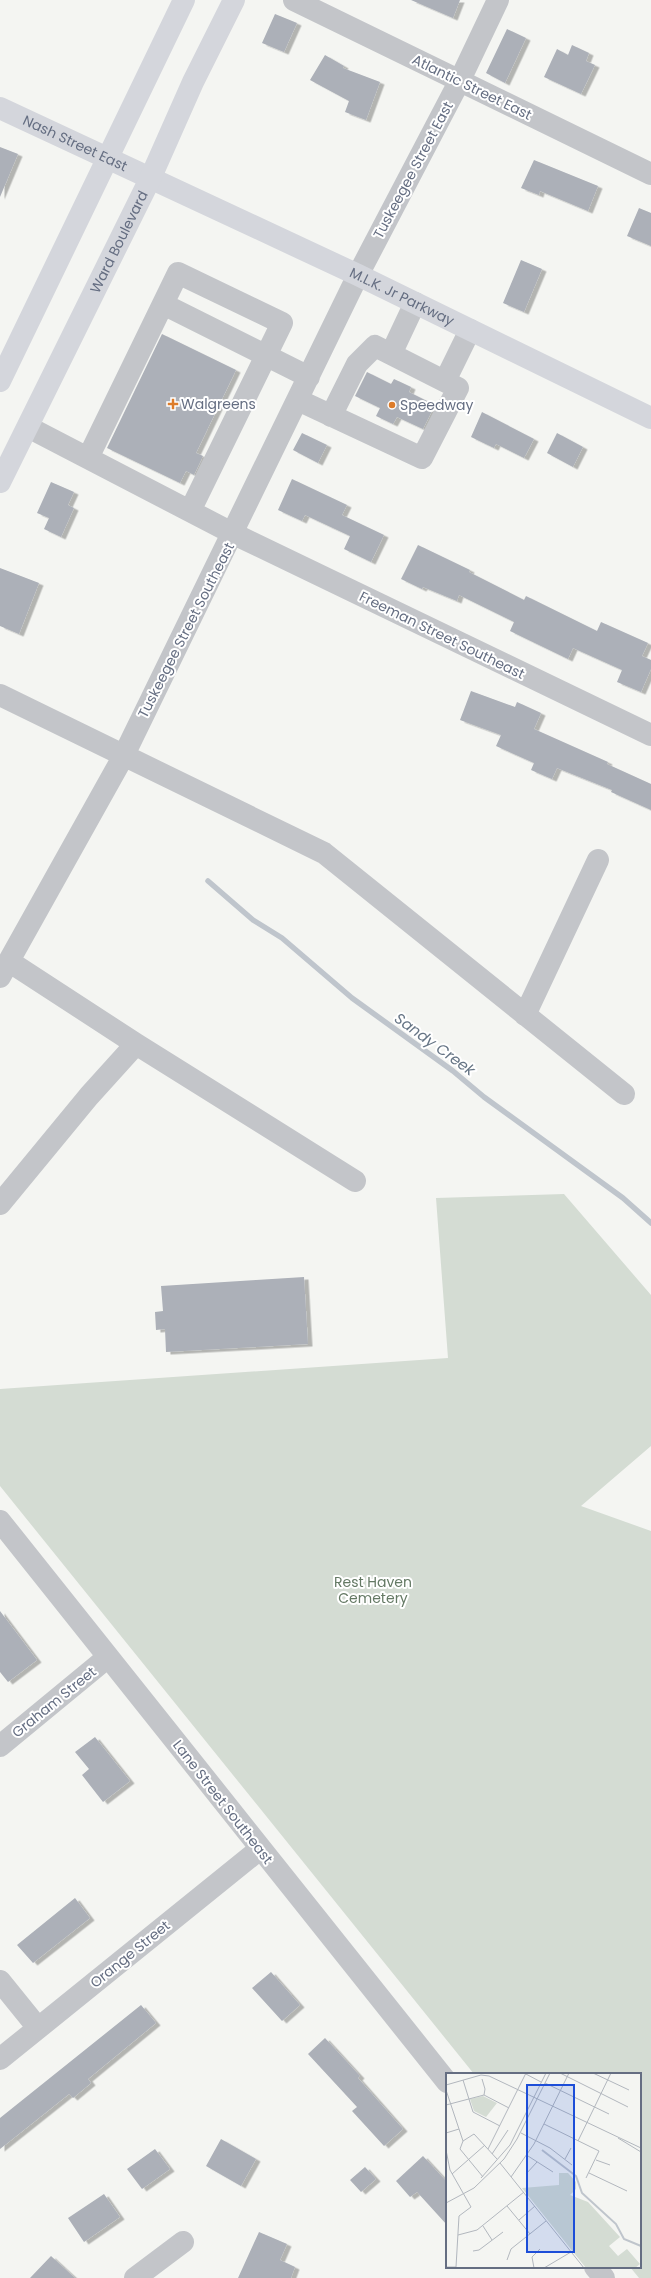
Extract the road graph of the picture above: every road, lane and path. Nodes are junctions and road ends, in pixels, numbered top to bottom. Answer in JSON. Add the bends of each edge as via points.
{"nodes":[{"id":1,"x":184,"y":0,"type":"edge"},
{"id":2,"x":234,"y":0,"type":"edge"},
{"id":3,"x":294,"y":0,"type":"edge"},
{"id":4,"x":498,"y":0,"type":"edge"},
{"id":5,"x":459,"y":82,"type":"junction"},
{"id":6,"x":0,"y":108,"type":"edge"},
{"id":7,"x":108,"y":159,"type":"junction"},
{"id":8,"x":651,"y":174,"type":"edge"},
{"id":9,"x":150,"y":179,"type":"junction"},
{"id":10,"x":358,"y":275,"type":"junction"},
{"id":11,"x":416,"y":303,"type":"junction"},
{"id":12,"x":163,"y":304,"type":"junction"},
{"id":13,"x":470,"y":330,"type":"junction"},
{"id":14,"x":391,"y":354,"type":"junction"},
{"id":15,"x":266,"y":356,"type":"junction"},
{"id":16,"x":309,"y":377,"type":"junction"},
{"id":17,"x":0,"y":381,"type":"edge"},
{"id":18,"x":445,"y":381,"type":"junction"},
{"id":19,"x":298,"y":400,"type":"junction"},
{"id":20,"x":331,"y":416,"type":"junction"},
{"id":21,"x":651,"y":418,"type":"edge"},
{"id":22,"x":28,"y":427,"type":"junction"},
{"id":23,"x":88,"y":458,"type":"junction"},
{"id":24,"x":0,"y":482,"type":"edge"},
{"id":25,"x":190,"y":511,"type":"junction"},
{"id":26,"x":234,"y":534,"type":"junction"},
{"id":27,"x":0,"y":696,"type":"edge"},
{"id":28,"x":651,"y":735,"type":"edge"},
{"id":29,"x":123,"y":757,"type":"junction"},
{"id":30,"x":598,"y":860,"type":"dead end"},
{"id":31,"x":5,"y":969,"type":"edge"},
{"id":32,"x":525,"y":1015,"type":"junction"},
{"id":33,"x":136,"y":1044,"type":"junction"},
{"id":34,"x":624,"y":1094,"type":"dead end"},
{"id":35,"x":355,"y":1181,"type":"dead end"},
{"id":36,"x":0,"y":1204,"type":"edge"},
{"id":37,"x":0,"y":1521,"type":"edge"},
{"id":38,"x":108,"y":1657,"type":"junction"},
{"id":39,"x":0,"y":1746,"type":"edge"},
{"id":40,"x":260,"y":1849,"type":"junction"},
{"id":41,"x":0,"y":1981,"type":"edge"},
{"id":42,"x":38,"y":2028,"type":"junction"},
{"id":43,"x":0,"y":2059,"type":"edge"},
{"id":44,"x":446,"y":2081,"type":"edge"},
{"id":45,"x":183,"y":2242,"type":"dead end"},
{"id":46,"x":135,"y":2278,"type":"edge"}],
"edges":[{"from":1,"to":7,"type":"main road"},
{"from":2,"to":9,"type":"main road","name":"Ward Boulevard","via":[[193,82]]},
{"from":3,"to":5,"type":"street","name":"Atlantic Street East","via":[[376,38]]},
{"from":4,"to":5,"type":"street","name":"Tuskeegee Street East"},
{"from":5,"to":8,"type":"street","name":"Atlantic Street East"},
{"from":5,"to":10,"type":"street","name":"Tuskeegee Street East"},
{"from":6,"to":7,"type":"main road","name":"Nash Street East"},
{"from":7,"to":9,"type":"main road","name":"Nash Street East"},
{"from":7,"to":17,"type":"main road"},
{"from":9,"to":10,"type":"main road","name":"M.L.K. Jr Parkway"},
{"from":9,"to":22,"type":"main road","name":"Ward Boulevard"},
{"from":10,"to":11,"type":"main road","name":"M.L.K. Jr Parkway"},
{"from":10,"to":16,"type":"street","name":"Tuskeegee Street Southeast"},
{"from":11,"to":13,"type":"main road","name":"M.L.K. Jr Parkway"},
{"from":11,"to":14,"type":"street"},
{"from":12,"to":15,"type":"street"},
{"from":12,"to":15,"type":"street","via":[[178,273],[282,323]]},
{"from":12,"to":23,"type":"street"},
{"from":13,"to":18,"type":"street"},
{"from":13,"to":21,"type":"main road","name":"M.L.K. Jr Parkway"},
{"from":14,"to":18,"type":"street"},
{"from":14,"to":20,"type":"street","via":[[376,346],[357,364]]},
{"from":15,"to":16,"type":"street"},
{"from":15,"to":25,"type":"street"},
{"from":16,"to":19,"type":"street","name":"Tuskeegee Street Southeast"},
{"from":18,"to":20,"type":"street","via":[[458,388],[422,458]]},
{"from":19,"to":20,"type":"street"},
{"from":19,"to":26,"type":"street","name":"Tuskeegee Street Southeast"},
{"from":22,"to":23,"type":"street","name":"Freeman Street Southeast"},
{"from":22,"to":24,"type":"main road","name":"Ward Boulevard"},
{"from":23,"to":25,"type":"street","name":"Freeman Street Southeast"},
{"from":25,"to":26,"type":"street","name":"Freeman Street Southeast"},
{"from":26,"to":28,"type":"street","name":"Freeman Street Southeast"},
{"from":26,"to":29,"type":"street","name":"Tuskeegee Street Southeast"},
{"from":27,"to":29,"type":"street"},
{"from":29,"to":31,"type":"street","name":"Tuskeegee Street Southeast"},
{"from":29,"to":32,"type":"street","via":[[324,853]]},
{"from":30,"to":32,"type":"street"},
{"from":31,"to":33,"type":"street"},
{"from":32,"to":34,"type":"street"},
{"from":33,"to":35,"type":"street"},
{"from":33,"to":36,"type":"street","via":[[89,1096]]},
{"from":37,"to":38,"type":"street","name":"Lane Street Southeast"},
{"from":38,"to":39,"type":"street","name":"Graham Street"},
{"from":38,"to":40,"type":"street","name":"Lane Street Southeast"},
{"from":40,"to":42,"type":"street","name":"Orange Street"},
{"from":40,"to":44,"type":"street","name":"Lane Street Southeast"},
{"from":41,"to":42,"type":"street"},
{"from":42,"to":43,"type":"street","name":"Orange Street"},
{"from":45,"to":46,"type":"street"}]}
